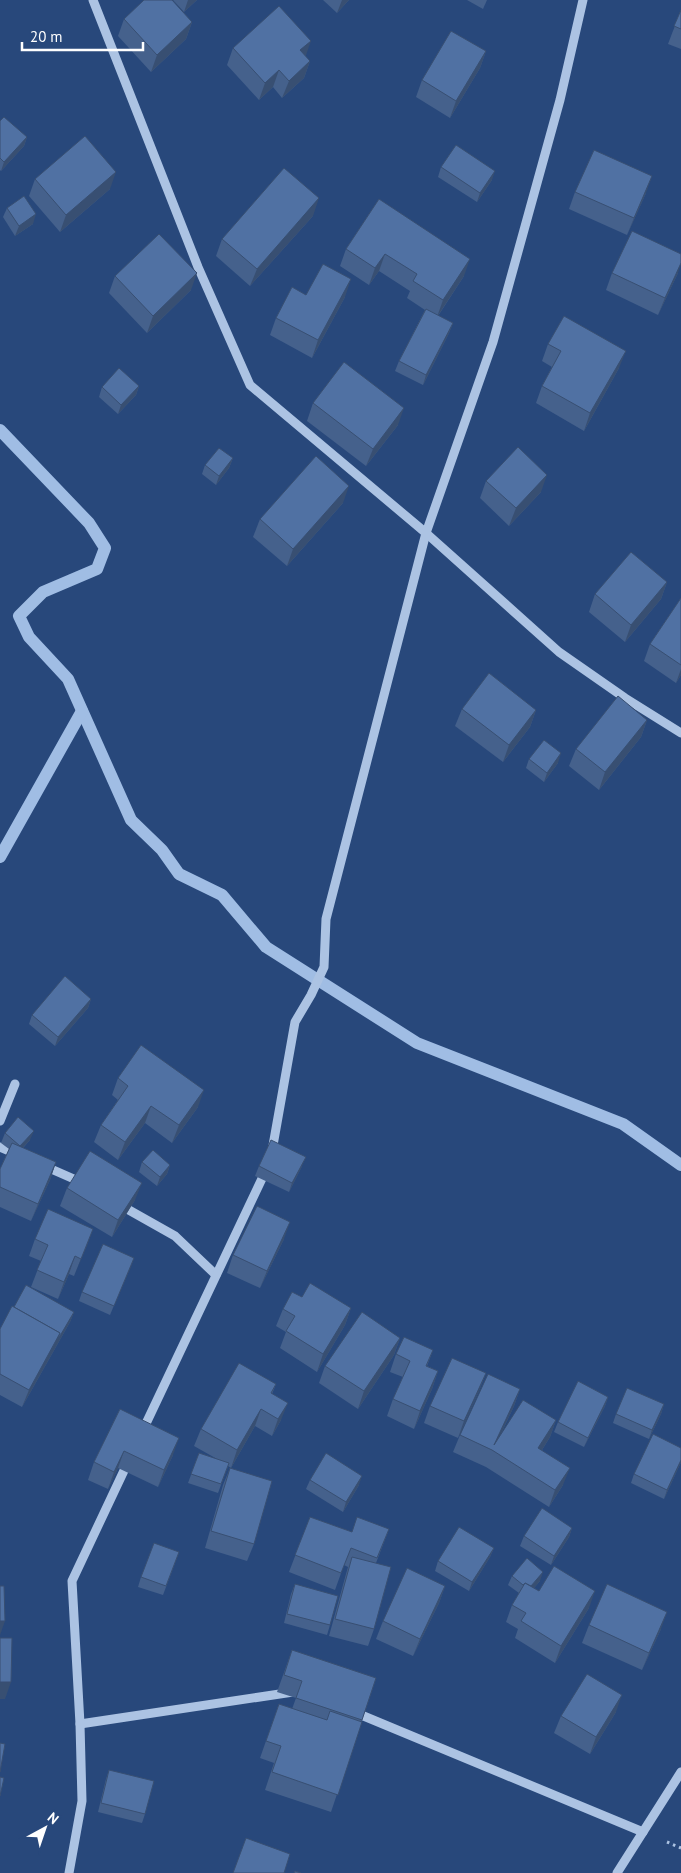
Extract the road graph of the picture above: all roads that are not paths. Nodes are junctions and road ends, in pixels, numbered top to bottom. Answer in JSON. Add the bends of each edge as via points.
{"nodes":[{"id":1,"x":93,"y":0,"type":"edge"},
{"id":2,"x":583,"y":0,"type":"edge"},
{"id":3,"x":426,"y":533,"type":"junction"},
{"id":4,"x":681,"y":733,"type":"edge"},
{"id":5,"x":15,"y":1084,"type":"dead end"},
{"id":6,"x":0,"y":1121,"type":"edge"},
{"id":7,"x":0,"y":1147,"type":"edge"},
{"id":8,"x":89,"y":1186,"type":"edge"},
{"id":9,"x":114,"y":1201,"type":"edge"},
{"id":10,"x":216,"y":1275,"type":"junction"},
{"id":11,"x":140,"y":1437,"type":"edge"},
{"id":12,"x":131,"y":1455,"type":"edge"},
{"id":13,"x":302,"y":1691,"type":"edge"},
{"id":14,"x":348,"y":1710,"type":"edge"},
{"id":15,"x":80,"y":1724,"type":"junction"},
{"id":16,"x":681,"y":1772,"type":"edge"},
{"id":17,"x":643,"y":1832,"type":"junction"},
{"id":18,"x":70,"y":1873,"type":"edge"},
{"id":19,"x":617,"y":1873,"type":"edge"}],
"edges":[{"from":1,"to":3,"type":"street","via":[[198,267],[250,385]]},
{"from":2,"to":3,"type":"street","via":[[560,100],[493,342]]},
{"from":3,"to":4,"type":"street","via":[[558,652]]},
{"from":3,"to":10,"type":"street","via":[[326,919],[324,967],[295,1022],[270,1162]]},
{"from":5,"to":6,"type":"street"},
{"from":7,"to":8,"type":"street"},
{"from":9,"to":10,"type":"street","via":[[174,1236]]},
{"from":10,"to":11,"type":"street"},
{"from":12,"to":15,"type":"street","via":[[72,1581]]},
{"from":13,"to":15,"type":"street"},
{"from":14,"to":17,"type":"street"},
{"from":15,"to":18,"type":"street","via":[[82,1801]]},
{"from":16,"to":17,"type":"street"},
{"from":17,"to":19,"type":"street"}]}
